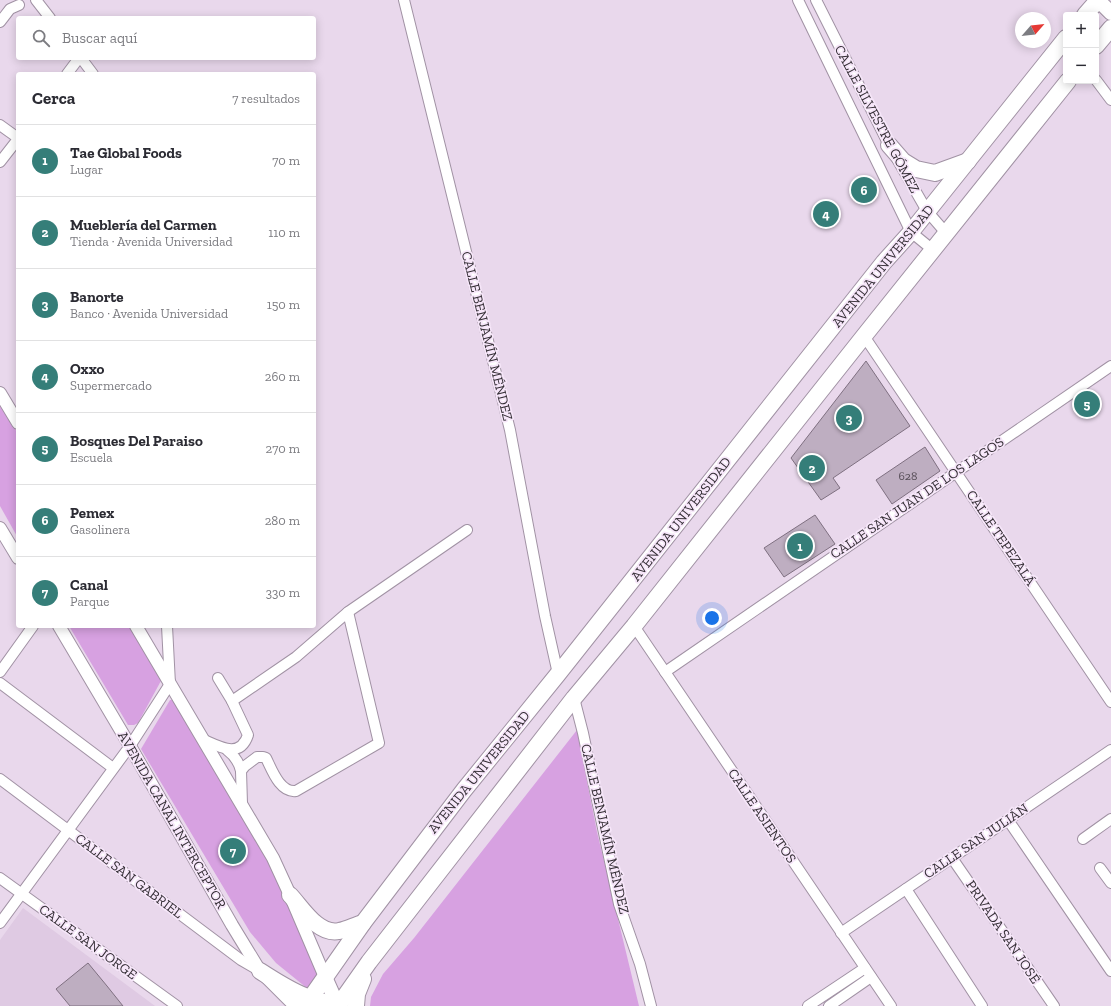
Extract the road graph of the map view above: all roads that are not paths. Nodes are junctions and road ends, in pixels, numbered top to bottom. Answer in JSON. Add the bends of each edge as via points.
{"nodes":[{"id":1,"x":36,"y":0,"type":"edge"},
{"id":2,"x":404,"y":0,"type":"edge"},
{"id":3,"x":798,"y":0,"type":"edge"},
{"id":4,"x":816,"y":0,"type":"edge"},
{"id":5,"x":1098,"y":0,"type":"edge"},
{"id":6,"x":19,"y":5,"type":"dead end"},
{"id":7,"x":1088,"y":12,"type":"edge"},
{"id":8,"x":1111,"y":13,"type":"edge"},
{"id":9,"x":48,"y":16,"type":"edge"},
{"id":10,"x":0,"y":22,"type":"edge"},
{"id":11,"x":1111,"y":28,"type":"edge"},
{"id":12,"x":1099,"y":42,"type":"edge"},
{"id":13,"x":1063,"y":44,"type":"edge"},
{"id":14,"x":78,"y":60,"type":"edge"},
{"id":15,"x":82,"y":60,"type":"edge"},
{"id":16,"x":68,"y":72,"type":"edge"},
{"id":17,"x":91,"y":72,"type":"edge"},
{"id":18,"x":1066,"y":84,"type":"edge"},
{"id":19,"x":1099,"y":84,"type":"edge"},
{"id":20,"x":1111,"y":100,"type":"edge"},
{"id":21,"x":0,"y":125,"type":"edge"},
{"id":22,"x":16,"y":137,"type":"edge"},
{"id":23,"x":16,"y":141,"type":"edge"},
{"id":24,"x":888,"y":145,"type":"junction"},
{"id":25,"x":968,"y":161,"type":"junction"},
{"id":26,"x":0,"y":162,"type":"edge"},
{"id":27,"x":927,"y":212,"type":"junction"},
{"id":28,"x":912,"y":232,"type":"junction"},
{"id":29,"x":946,"y":233,"type":"junction"},
{"id":30,"x":933,"y":250,"type":"junction"},
{"id":31,"x":864,"y":336,"type":"junction"},
{"id":32,"x":1111,"y":366,"type":"edge"},
{"id":33,"x":0,"y":393,"type":"edge"},
{"id":34,"x":16,"y":420,"type":"edge"},
{"id":35,"x":956,"y":472,"type":"junction"},
{"id":36,"x":0,"y":528,"type":"edge"},
{"id":37,"x":467,"y":530,"type":"dead end"},
{"id":38,"x":16,"y":555,"type":"edge"},
{"id":39,"x":348,"y":612,"type":"junction"},
{"id":40,"x":634,"y":626,"type":"junction"},
{"id":41,"x":32,"y":628,"type":"edge"},
{"id":42,"x":60,"y":628,"type":"edge"},
{"id":43,"x":137,"y":628,"type":"edge"},
{"id":44,"x":167,"y":628,"type":"edge"},
{"id":45,"x":0,"y":672,"type":"edge"},
{"id":46,"x":664,"y":672,"type":"junction"},
{"id":47,"x":558,"y":674,"type":"junction"},
{"id":48,"x":218,"y":678,"type":"dead end"},
{"id":49,"x":0,"y":683,"type":"edge"},
{"id":50,"x":170,"y":684,"type":"junction"},
{"id":51,"x":574,"y":698,"type":"junction"},
{"id":52,"x":232,"y":701,"type":"junction"},
{"id":53,"x":1111,"y":702,"type":"edge"},
{"id":54,"x":204,"y":740,"type":"junction"},
{"id":55,"x":130,"y":746,"type":"junction"},
{"id":56,"x":227,"y":750,"type":"junction"},
{"id":57,"x":1111,"y":750,"type":"edge"},
{"id":58,"x":113,"y":768,"type":"junction"},
{"id":59,"x":241,"y":771,"type":"junction"},
{"id":60,"x":0,"y":779,"type":"edge"},
{"id":61,"x":242,"y":804,"type":"junction"},
{"id":62,"x":1008,"y":820,"type":"junction"},
{"id":63,"x":1111,"y":820,"type":"edge"},
{"id":64,"x":68,"y":830,"type":"junction"},
{"id":65,"x":1083,"y":839,"type":"dead end"},
{"id":66,"x":952,"y":858,"type":"junction"},
{"id":67,"x":1100,"y":868,"type":"dead end"},
{"id":68,"x":0,"y":878,"type":"edge"},
{"id":69,"x":1111,"y":883,"type":"edge"},
{"id":70,"x":906,"y":889,"type":"junction"},
{"id":71,"x":21,"y":894,"type":"junction"},
{"id":72,"x":290,"y":895,"type":"junction"},
{"id":73,"x":0,"y":923,"type":"edge"},
{"id":74,"x":363,"y":923,"type":"junction"},
{"id":75,"x":841,"y":933,"type":"junction"},
{"id":76,"x":369,"y":962,"type":"junction"},
{"id":77,"x":865,"y":968,"type":"junction"},
{"id":78,"x":260,"y":971,"type":"junction"},
{"id":79,"x":1111,"y":972,"type":"edge"},
{"id":80,"x":325,"y":977,"type":"junction"},
{"id":81,"x":871,"y":977,"type":"junction"},
{"id":82,"x":836,"y":988,"type":"junction"},
{"id":83,"x":842,"y":997,"type":"junction"},
{"id":84,"x":307,"y":1002,"type":"edge"},
{"id":85,"x":177,"y":1006,"type":"edge"},
{"id":86,"x":295,"y":1006,"type":"edge"},
{"id":87,"x":338,"y":1006,"type":"edge"},
{"id":88,"x":356,"y":1006,"type":"edge"},
{"id":89,"x":651,"y":1006,"type":"edge"},
{"id":90,"x":808,"y":1006,"type":"edge"},
{"id":91,"x":829,"y":1006,"type":"edge"},
{"id":92,"x":891,"y":1006,"type":"edge"},
{"id":93,"x":982,"y":1006,"type":"edge"},
{"id":94,"x":1054,"y":1006,"type":"edge"}],
"edges":[{"from":1,"to":9,"type":"street"},
{"from":2,"to":47,"type":"street","name":"CALLE BENJAMÍN MÉNDEZ","via":[[510,430]]},
{"from":3,"to":28,"type":"street","name":"CALLE SILVESTRE GÓMEZ"},
{"from":4,"to":24,"type":"street","name":"CALLE SILVESTRE GÓMEZ"},
{"from":5,"to":7,"type":"main road"},
{"from":5,"to":8,"type":"main road"},
{"from":6,"to":10,"type":"street","via":[[10,9]]},
{"from":11,"to":12,"type":"main road"},
{"from":13,"to":25,"type":"main road","name":"AVENIDA UNIVERSIDAD"},
{"from":14,"to":16,"type":"street"},
{"from":15,"to":17,"type":"street"},
{"from":18,"to":29,"type":"main road","name":"AVENIDA UNIVERSIDAD"},
{"from":19,"to":20,"type":"street"},
{"from":21,"to":22,"type":"street"},
{"from":23,"to":26,"type":"street"},
{"from":24,"to":25,"type":"main road","via":[[903,161],[916,169],[935,173]]},
{"from":24,"to":27,"type":"street","name":"CALLE SILVESTRE GÓMEZ"},
{"from":25,"to":27,"type":"main road","name":"AVENIDA UNIVERSIDAD"},
{"from":27,"to":28,"type":"main road","name":"AVENIDA UNIVERSIDAD"},
{"from":27,"to":29,"type":"street","name":"CALLE SILVESTRE GÓMEZ"},
{"from":28,"to":30,"type":"street","name":"CALLE SILVESTRE GÓMEZ"},
{"from":28,"to":47,"type":"main road","name":"AVENIDA UNIVERSIDAD","via":[[884,262]]},
{"from":29,"to":30,"type":"main road","name":"AVENIDA UNIVERSIDAD"},
{"from":30,"to":31,"type":"main road","name":"AVENIDA UNIVERSIDAD"},
{"from":31,"to":35,"type":"street","name":"CALLE TEPEZALÁ"},
{"from":31,"to":40,"type":"main road","name":"AVENIDA UNIVERSIDAD"},
{"from":32,"to":35,"type":"street","name":"CALLE SAN JUAN DE LOS LAGOS"},
{"from":33,"to":34,"type":"street"},
{"from":35,"to":46,"type":"street","name":"CALLE SAN JUAN DE LOS LAGOS"},
{"from":35,"to":53,"type":"street","name":"CALLE TEPEZALÁ"},
{"from":36,"to":38,"type":"street"},
{"from":37,"to":39,"type":"street"},
{"from":39,"to":52,"type":"street","via":[[296,658]]},
{"from":39,"to":59,"type":"street","via":[[379,743],[296,791],[286,790],[282,786],[266,758],[258,757]]},
{"from":40,"to":46,"type":"street","name":"CALLE ASIENTOS"},
{"from":40,"to":51,"type":"main road","name":"AVENIDA UNIVERSIDAD"},
{"from":41,"to":45,"type":"street"},
{"from":42,"to":55,"type":"street","name":"AVENIDA CANAL INTERCEPTOR"},
{"from":43,"to":50,"type":"street"},
{"from":44,"to":50,"type":"street"},
{"from":46,"to":75,"type":"street","name":"CALLE ASIENTOS"},
{"from":47,"to":74,"type":"main road","name":"AVENIDA UNIVERSIDAD"},
{"from":48,"to":52,"type":"street"},
{"from":49,"to":58,"type":"street"},
{"from":50,"to":54,"type":"street"},
{"from":50,"to":55,"type":"street"},
{"from":51,"to":76,"type":"main road","name":"AVENIDA UNIVERSIDAD"},
{"from":51,"to":89,"type":"street","name":"CALLE BENJAMÍN MÉNDEZ","via":[[619,904],[640,964]]},
{"from":52,"to":56,"type":"street","via":[[248,735],[244,743]]},
{"from":54,"to":56,"type":"street"},
{"from":54,"to":61,"type":"street"},
{"from":55,"to":58,"type":"street"},
{"from":55,"to":78,"type":"street","name":"AVENIDA CANAL INTERCEPTOR"},
{"from":56,"to":59,"type":"street","via":[[238,762]]},
{"from":57,"to":62,"type":"street","name":"CALLE SAN JULIÁN"},
{"from":58,"to":64,"type":"street"},
{"from":59,"to":61,"type":"street"},
{"from":60,"to":64,"type":"street","name":"CALLE SAN GABRIEL"},
{"from":61,"to":72,"type":"street","via":[[273,858]]},
{"from":62,"to":66,"type":"street","name":"CALLE SAN JULIÁN"},
{"from":62,"to":79,"type":"street"},
{"from":63,"to":65,"type":"street"},
{"from":64,"to":71,"type":"street"},
{"from":64,"to":78,"type":"street","name":"CALLE SAN GABRIEL","via":[[241,960]]},
{"from":66,"to":70,"type":"street","name":"CALLE SAN JULIÁN"},
{"from":66,"to":94,"type":"street","name":"PRIVADA SAN JOSÉ"},
{"from":67,"to":69,"type":"street"},
{"from":68,"to":71,"type":"street","name":"CALLE SAN JORGE"},
{"from":70,"to":75,"type":"street","name":"CALLE SAN JULIÁN"},
{"from":70,"to":93,"type":"street"},
{"from":71,"to":73,"type":"street"},
{"from":71,"to":85,"type":"street","name":"CALLE SAN JORGE"},
{"from":72,"to":74,"type":"main road","via":[[316,924],[326,931],[339,931]]},
{"from":72,"to":80,"type":"street"},
{"from":74,"to":80,"type":"main road","name":"AVENIDA UNIVERSIDAD"},
{"from":75,"to":77,"type":"street","name":"CALLE ASIENTOS"},
{"from":76,"to":87,"type":"main road","name":"AVENIDA UNIVERSIDAD"},
{"from":76,"to":88,"type":"main road","via":[[357,994]]},
{"from":77,"to":81,"type":"street","name":"CALLE ASIENTOS"},
{"from":77,"to":82,"type":"street"},
{"from":78,"to":84,"type":"main road"},
{"from":78,"to":86,"type":"street","name":"AVENIDA CANAL INTERCEPTOR"},
{"from":80,"to":84,"type":"main road","name":"AVENIDA UNIVERSIDAD"},
{"from":80,"to":87,"type":"main road"},
{"from":81,"to":83,"type":"street"},
{"from":81,"to":92,"type":"street","name":"CALLE ASIENTOS"},
{"from":82,"to":83,"type":"street"},
{"from":82,"to":90,"type":"street"},
{"from":83,"to":91,"type":"street"},
{"from":84,"to":87,"type":"main road"}]}
